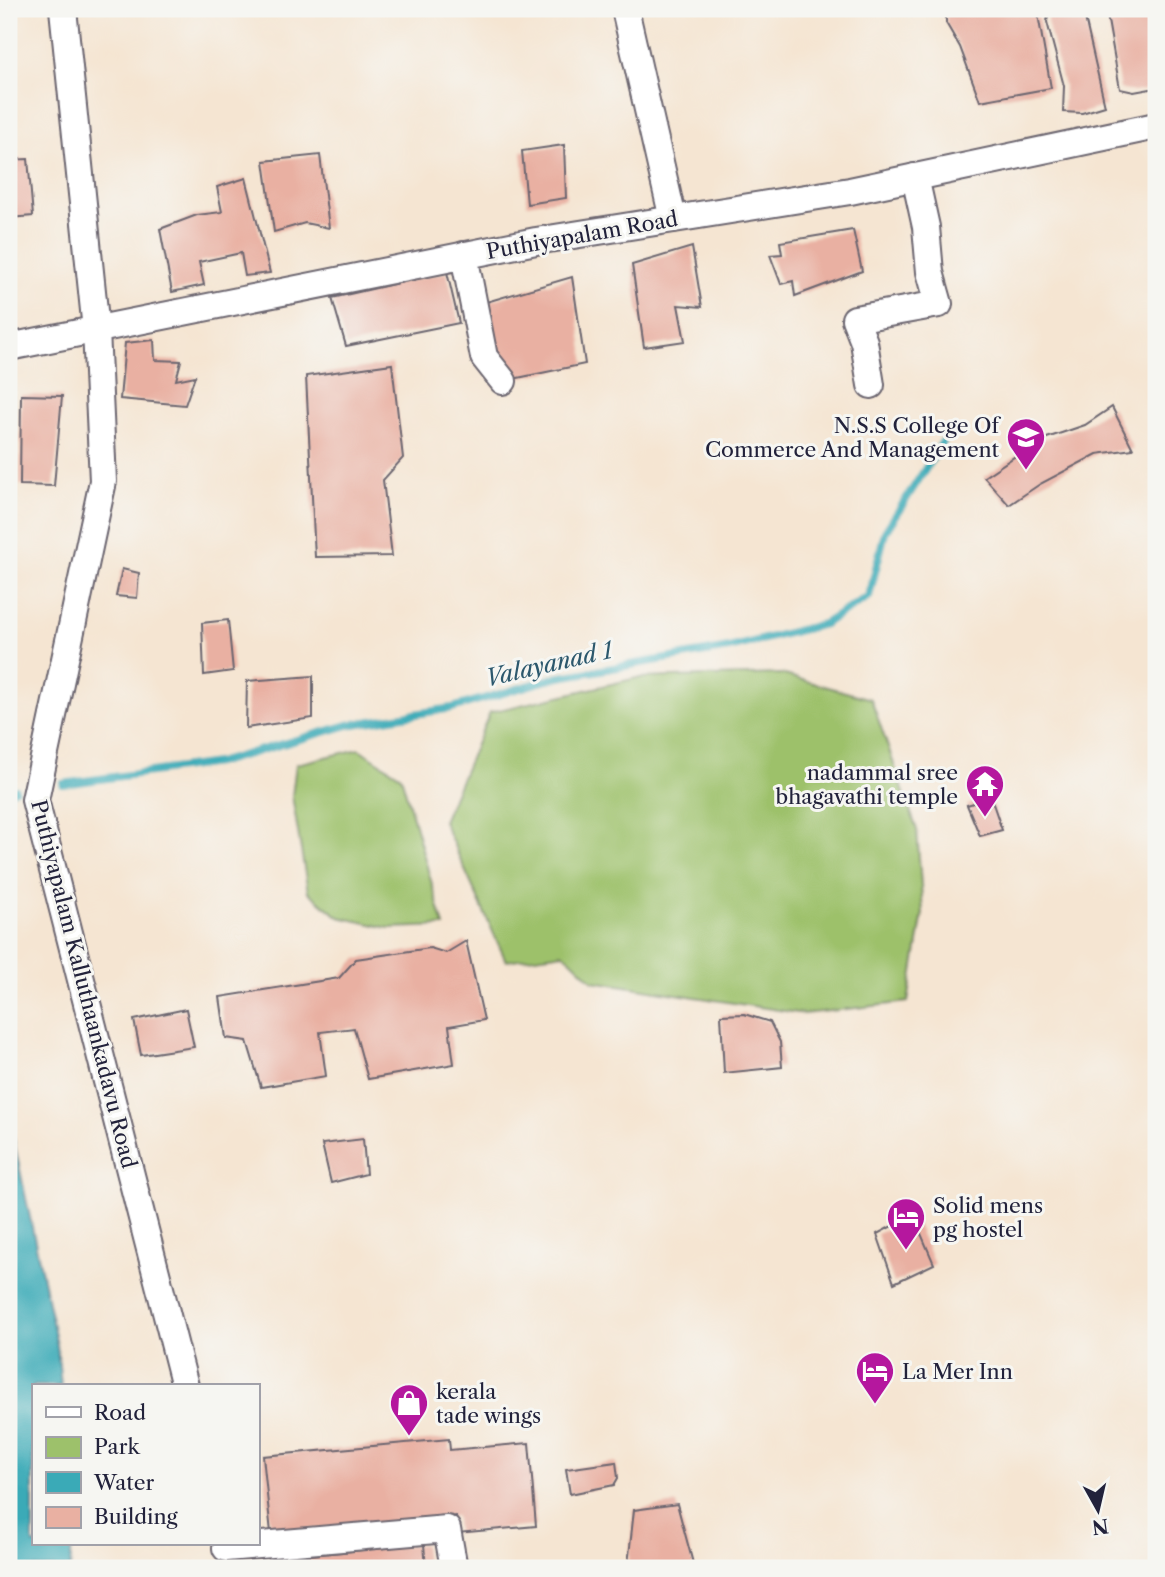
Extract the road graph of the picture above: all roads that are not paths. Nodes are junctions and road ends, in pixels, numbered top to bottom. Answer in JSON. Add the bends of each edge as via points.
{"nodes":[{"id":1,"x":63,"y":9,"type":"edge"},
{"id":2,"x":625,"y":9,"type":"edge"},
{"id":3,"x":1156,"y":126,"type":"edge"},
{"id":4,"x":915,"y":177,"type":"junction"},
{"id":5,"x":673,"y":219,"type":"junction"},
{"id":6,"x":464,"y":256,"type":"junction"},
{"id":7,"x":96,"y":330,"type":"junction"},
{"id":8,"x":9,"y":347,"type":"edge"},
{"id":9,"x":503,"y":382,"type":"dead end"},
{"id":10,"x":871,"y":385,"type":"dead end"},
{"id":11,"x":184,"y":1384,"type":"edge"},
{"id":12,"x":227,"y":1553,"type":"edge"},
{"id":13,"x":454,"y":1568,"type":"edge"}],
"edges":[{"from":1,"to":7,"type":"street","name":"Puthiyapalam Kalluthaankadavu Road"},
{"from":2,"to":5,"type":"street"},
{"from":3,"to":4,"type":"street","name":"Puthiyapalam Road"},
{"from":4,"to":5,"type":"street","name":"Puthiyapalam Road"},
{"from":4,"to":10,"type":"street","via":[[939,304],[855,319]]},
{"from":5,"to":6,"type":"street","name":"Puthiyapalam Road"},
{"from":6,"to":7,"type":"street","name":"Puthiyapalam Road"},
{"from":6,"to":9,"type":"street","via":[[484,357]]},
{"from":7,"to":8,"type":"street","name":"Puthiyapalam Road"},
{"from":7,"to":11,"type":"street","name":"Puthiyapalam Kalluthaankadavu Road","via":[[103,481],[35,800]]},
{"from":12,"to":13,"type":"street","via":[[447,1529]]}]}
